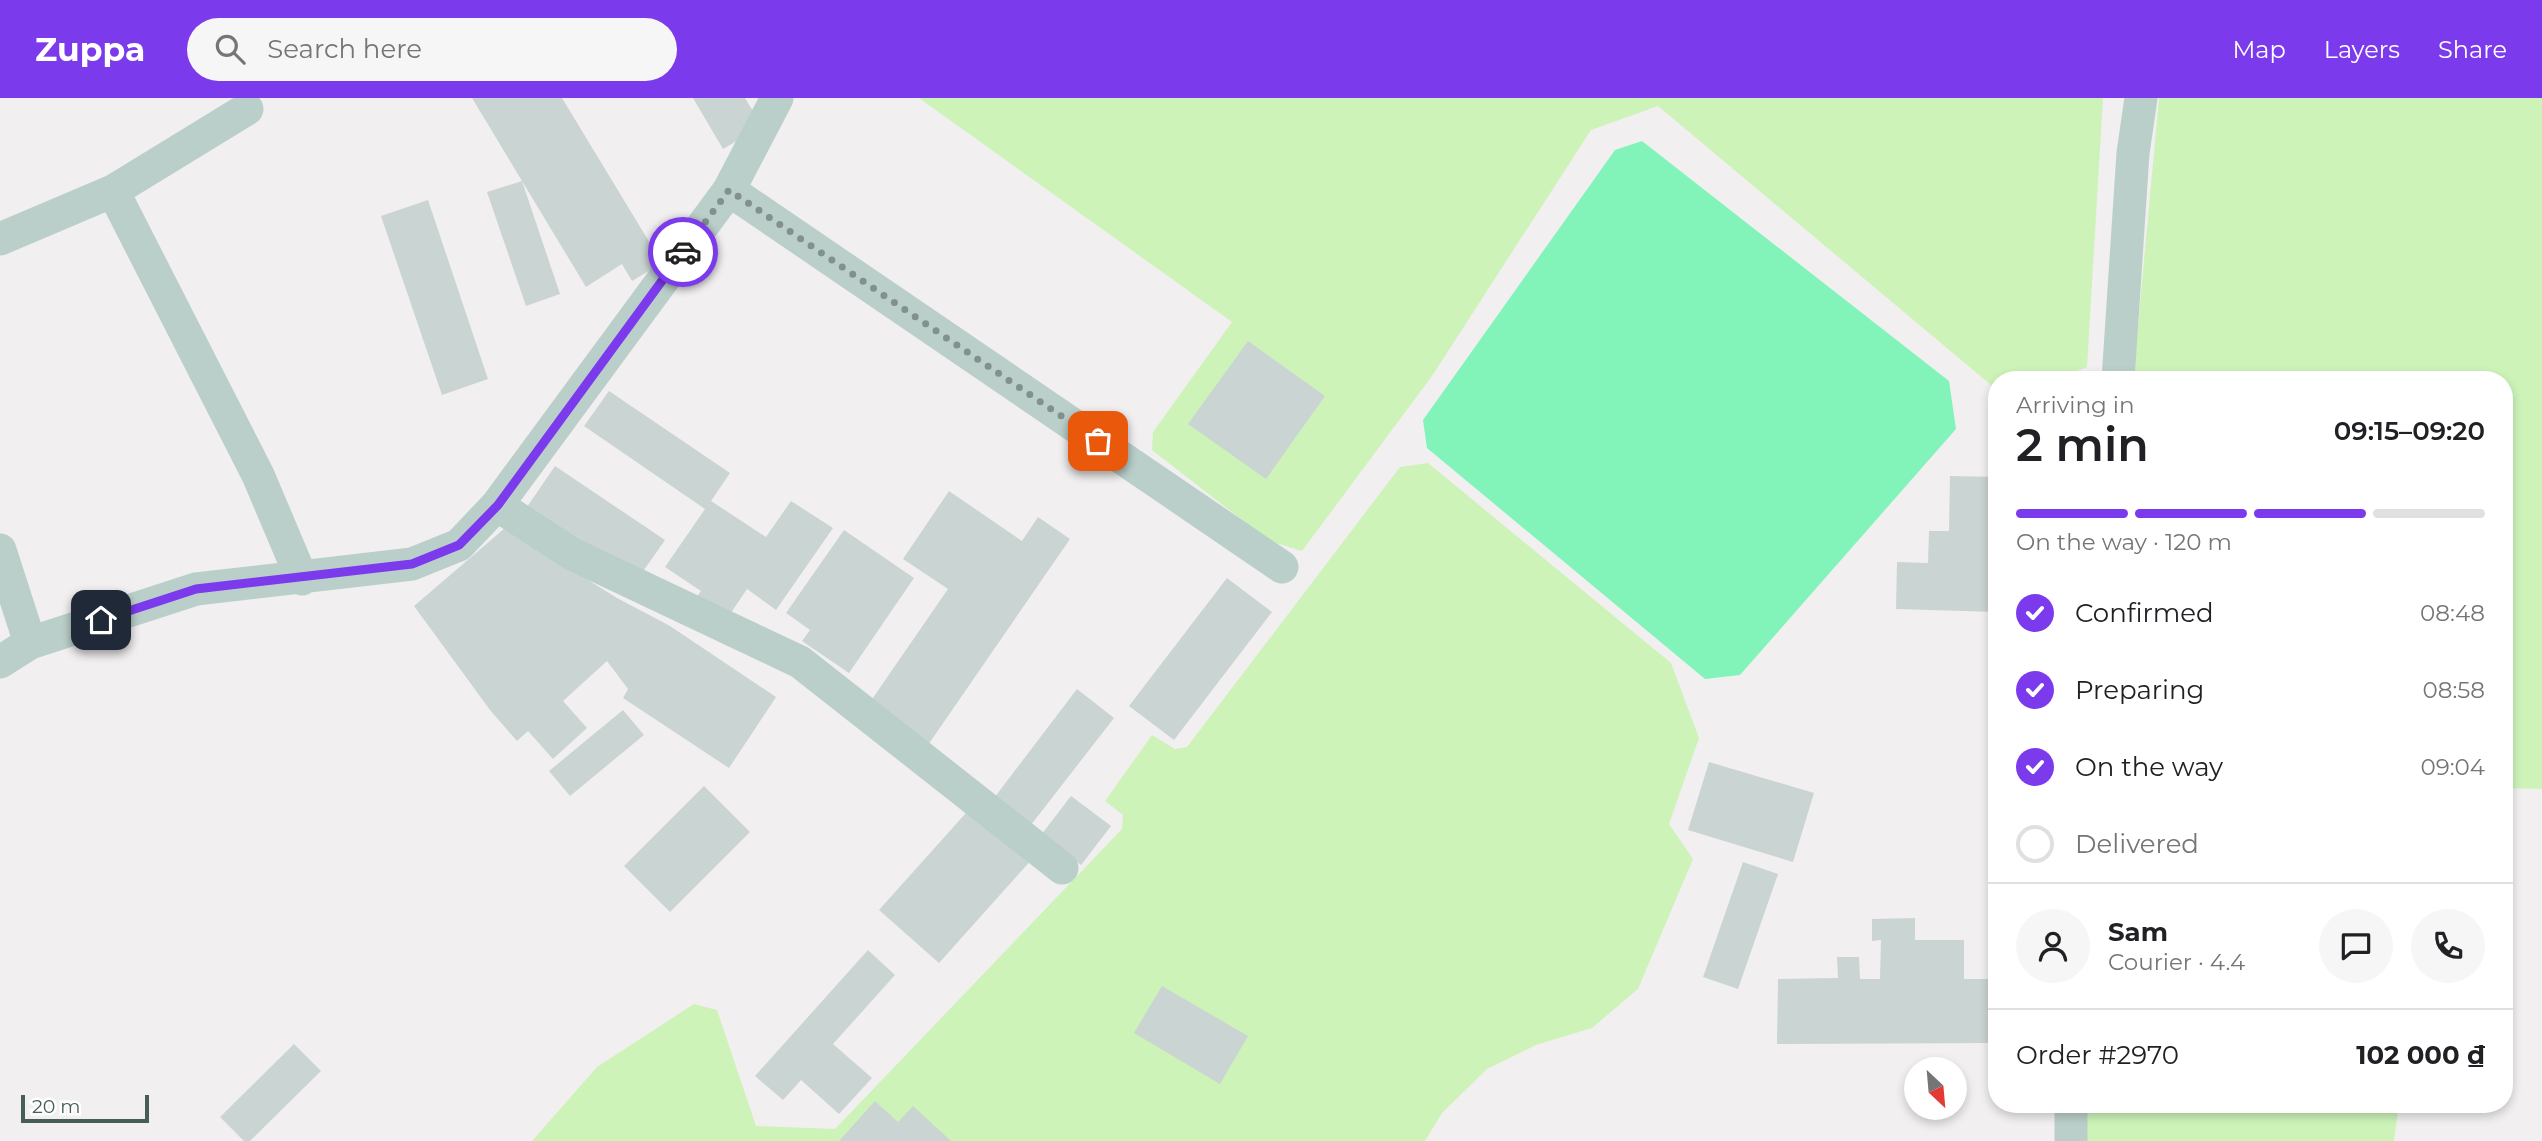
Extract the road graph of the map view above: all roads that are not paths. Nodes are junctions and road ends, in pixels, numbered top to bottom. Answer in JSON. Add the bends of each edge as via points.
{"nodes":[{"id":1,"x":777,"y":98,"type":"edge"},
{"id":2,"x":2141,"y":98,"type":"edge"},
{"id":3,"x":247,"y":110,"type":"dead end"},
{"id":4,"x":729,"y":190,"type":"junction"},
{"id":5,"x":113,"y":191,"type":"junction"},
{"id":6,"x":0,"y":239,"type":"edge"},
{"id":7,"x":2119,"y":371,"type":"edge"},
{"id":8,"x":498,"y":505,"type":"junction"},
{"id":9,"x":0,"y":550,"type":"edge"},
{"id":10,"x":1282,"y":567,"type":"dead end"},
{"id":11,"x":302,"y":579,"type":"junction"},
{"id":12,"x":30,"y":643,"type":"junction"},
{"id":13,"x":0,"y":662,"type":"edge"},
{"id":14,"x":1062,"y":868,"type":"dead end"},
{"id":15,"x":2071,"y":1113,"type":"edge"},
{"id":16,"x":2071,"y":1141,"type":"edge"}],
"edges":[{"from":1,"to":4,"type":"street"},
{"from":2,"to":7,"type":"street"},
{"from":3,"to":5,"type":"street"},
{"from":4,"to":8,"type":"street"},
{"from":4,"to":10,"type":"street"},
{"from":5,"to":6,"type":"street"},
{"from":5,"to":11,"type":"street","via":[[258,475]]},
{"from":8,"to":11,"type":"street","via":[[459,545],[412,564]]},
{"from":8,"to":14,"type":"street","via":[[572,554],[800,662]]},
{"from":9,"to":12,"type":"street"},
{"from":11,"to":12,"type":"street","via":[[196,589]]},
{"from":12,"to":13,"type":"street"},
{"from":15,"to":16,"type":"street"}]}
